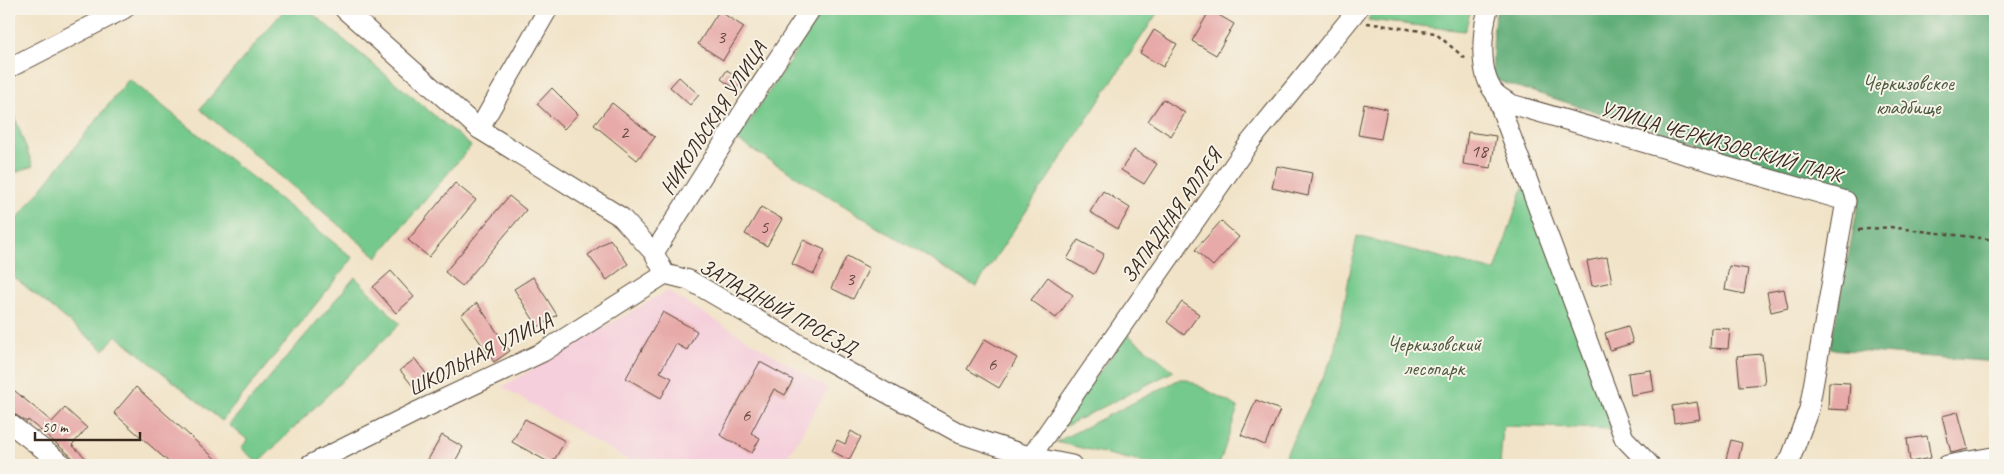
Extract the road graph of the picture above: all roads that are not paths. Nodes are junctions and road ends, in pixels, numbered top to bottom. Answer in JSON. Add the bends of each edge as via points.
{"nodes":[{"id":1,"x":124,"y":9,"type":"edge"},
{"id":2,"x":344,"y":9,"type":"edge"},
{"id":3,"x":548,"y":9,"type":"edge"},
{"id":4,"x":811,"y":9,"type":"edge"},
{"id":5,"x":1488,"y":9,"type":"edge"},
{"id":6,"x":1353,"y":15,"type":"edge"},
{"id":7,"x":9,"y":68,"type":"edge"},
{"id":8,"x":1495,"y":92,"type":"junction"},
{"id":9,"x":479,"y":129,"type":"junction"},
{"id":10,"x":654,"y":253,"type":"junction"},
{"id":11,"x":665,"y":274,"type":"junction"},
{"id":12,"x":9,"y":423,"type":"edge"},
{"id":13,"x":1992,"y":457,"type":"dead end"},
{"id":14,"x":1029,"y":461,"type":"edge"},
{"id":15,"x":64,"y":465,"type":"edge"},
{"id":16,"x":310,"y":465,"type":"edge"},
{"id":17,"x":1072,"y":465,"type":"edge"},
{"id":18,"x":1650,"y":465,"type":"edge"},
{"id":19,"x":1785,"y":465,"type":"edge"},
{"id":20,"x":1947,"y":465,"type":"edge"}],
"edges":[{"from":1,"to":7,"type":"street"},
{"from":2,"to":9,"type":"street","name":"ЗАПАДНЫЙ ПРОЕЗД"},
{"from":3,"to":9,"type":"street"},
{"from":4,"to":10,"type":"street","name":"НИКОЛЬСКАЯ УЛИЦА"},
{"from":5,"to":8,"type":"street","name":"УЛИЦА ЧЕРКИЗОВСКИЙ ПАРК","via":[[1484,74]]},
{"from":6,"to":14,"type":"street","name":"ЗАПАДНАЯ АЛЛЕЯ","via":[[1250,142]]},
{"from":8,"to":18,"type":"street","via":[[1624,438]]},
{"from":8,"to":19,"type":"street","name":"УЛИЦА ЧЕРКИЗОВСКИЙ ПАРК","via":[[1511,104],[1846,201],[1809,409],[1790,460]]},
{"from":9,"to":10,"type":"street","name":"ЗАПАДНЫЙ ПРОЕЗД","via":[[621,217]]},
{"from":10,"to":11,"type":"street","name":"ЗАПАДНЫЙ ПРОЕЗД"},
{"from":11,"to":14,"type":"street","name":"ЗАПАДНЫЙ ПРОЕЗД","via":[[689,280],[961,434]]},
{"from":11,"to":16,"type":"street","name":"ШКОЛЬНАЯ УЛИЦА","via":[[543,352]]},
{"from":12,"to":15,"type":"street"},
{"from":13,"to":20,"type":"street"},
{"from":14,"to":17,"type":"street"}]}
